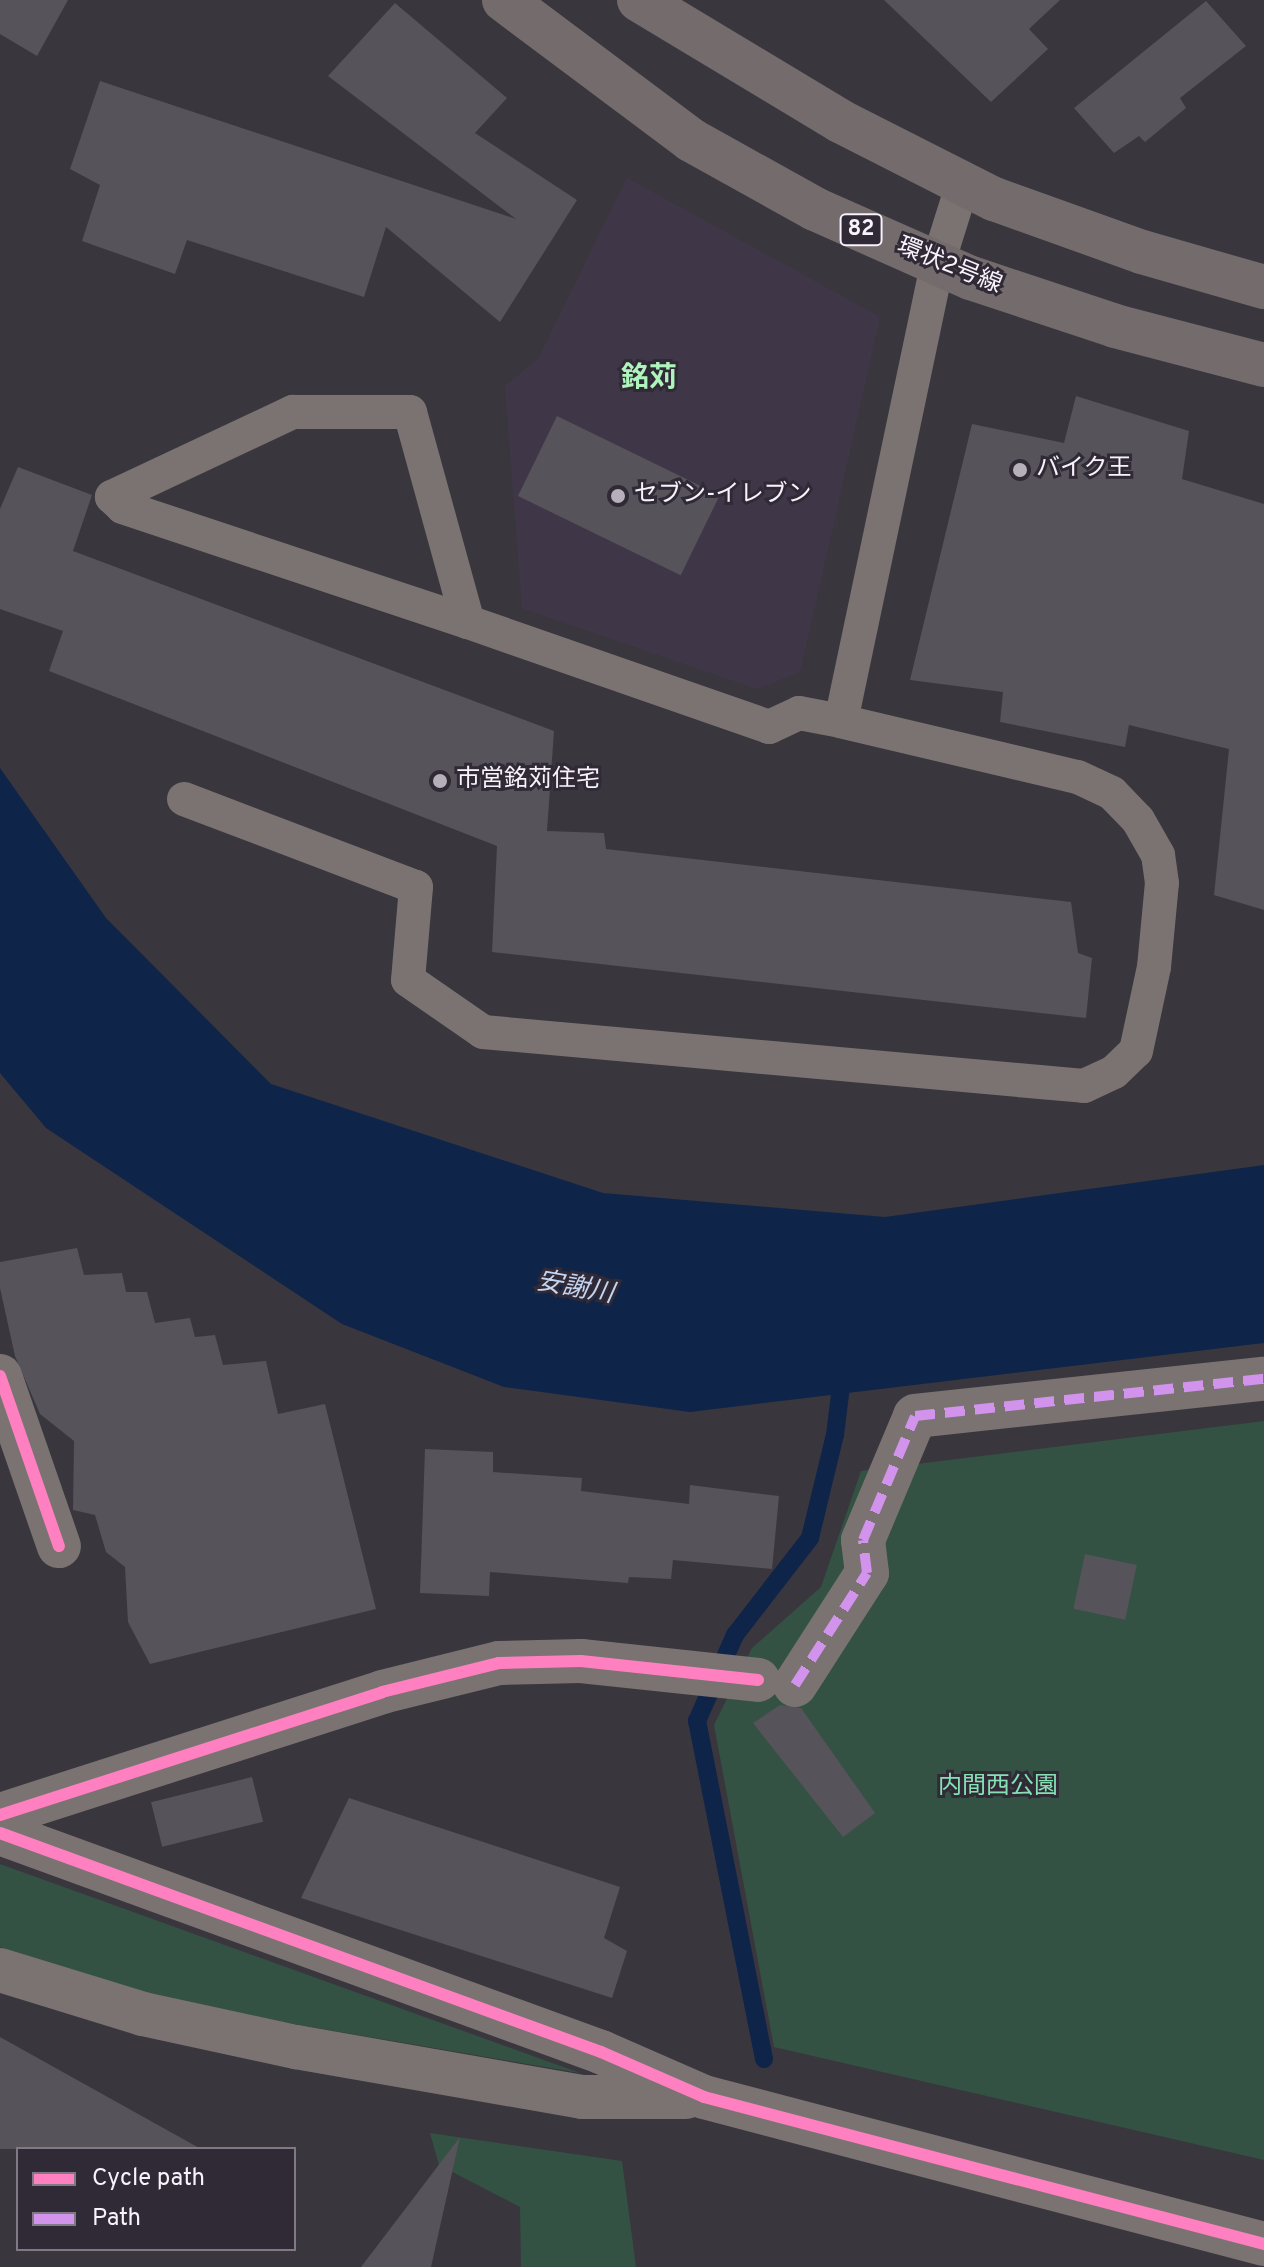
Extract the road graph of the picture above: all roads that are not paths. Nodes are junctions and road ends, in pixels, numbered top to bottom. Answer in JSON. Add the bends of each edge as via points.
{"nodes":[{"id":1,"x":504,"y":0,"type":"edge"},
{"id":2,"x":639,"y":0,"type":"edge"},
{"id":3,"x":963,"y":183,"type":"junction"},
{"id":4,"x":937,"y":266,"type":"junction"},
{"id":5,"x":1264,"y":287,"type":"edge"},
{"id":6,"x":1264,"y":365,"type":"edge"},
{"id":7,"x":468,"y":622,"type":"junction"},
{"id":8,"x":841,"y":721,"type":"junction"},
{"id":9,"x":184,"y":799,"type":"dead end"},
{"id":10,"x":0,"y":1376,"type":"edge"},
{"id":11,"x":1264,"y":1379,"type":"edge"},
{"id":12,"x":59,"y":1546,"type":"dead end"},
{"id":13,"x":0,"y":1815,"type":"edge"},
{"id":14,"x":0,"y":1833,"type":"edge"},
{"id":15,"x":0,"y":1970,"type":"edge"},
{"id":16,"x":704,"y":2097,"type":"junction"},
{"id":17,"x":1264,"y":2244,"type":"edge"}],
"edges":[{"from":1,"to":4,"type":"main road","name":"環状2号線","number":"82","via":[[691,140],[815,209]]},
{"from":2,"to":3,"type":"main road","via":[[840,121]]},
{"from":3,"to":4,"type":"lane"},
{"from":3,"to":5,"type":"main road","via":[[1142,252]]},
{"from":4,"to":6,"type":"main road","name":"環状2号線","number":"82","via":[[1115,326]]},
{"from":4,"to":8,"type":"lane"},
{"from":7,"to":7,"type":"lane","via":[[410,412],[293,412],[112,497],[123,507]]},
{"from":7,"to":8,"type":"lane","via":[[769,727],[799,713]]},
{"from":8,"to":9,"type":"lane","via":[[1077,777],[1112,793],[1138,820],[1158,855],[1162,883],[1154,967],[1136,1051],[1114,1072],[1084,1086],[483,1032],[408,980],[416,887]]},
{"from":10,"to":12,"type":"street"},
{"from":11,"to":13,"type":"street","via":[[915,1416],[863,1540],[867,1573],[776,1683],[581,1661],[499,1663],[382,1692]]},
{"from":14,"to":16,"type":"street","via":[[601,2052]]},
{"from":15,"to":16,"type":"street","via":[[143,2014],[311,2050],[582,2097]]},
{"from":16,"to":17,"type":"street"}]}
